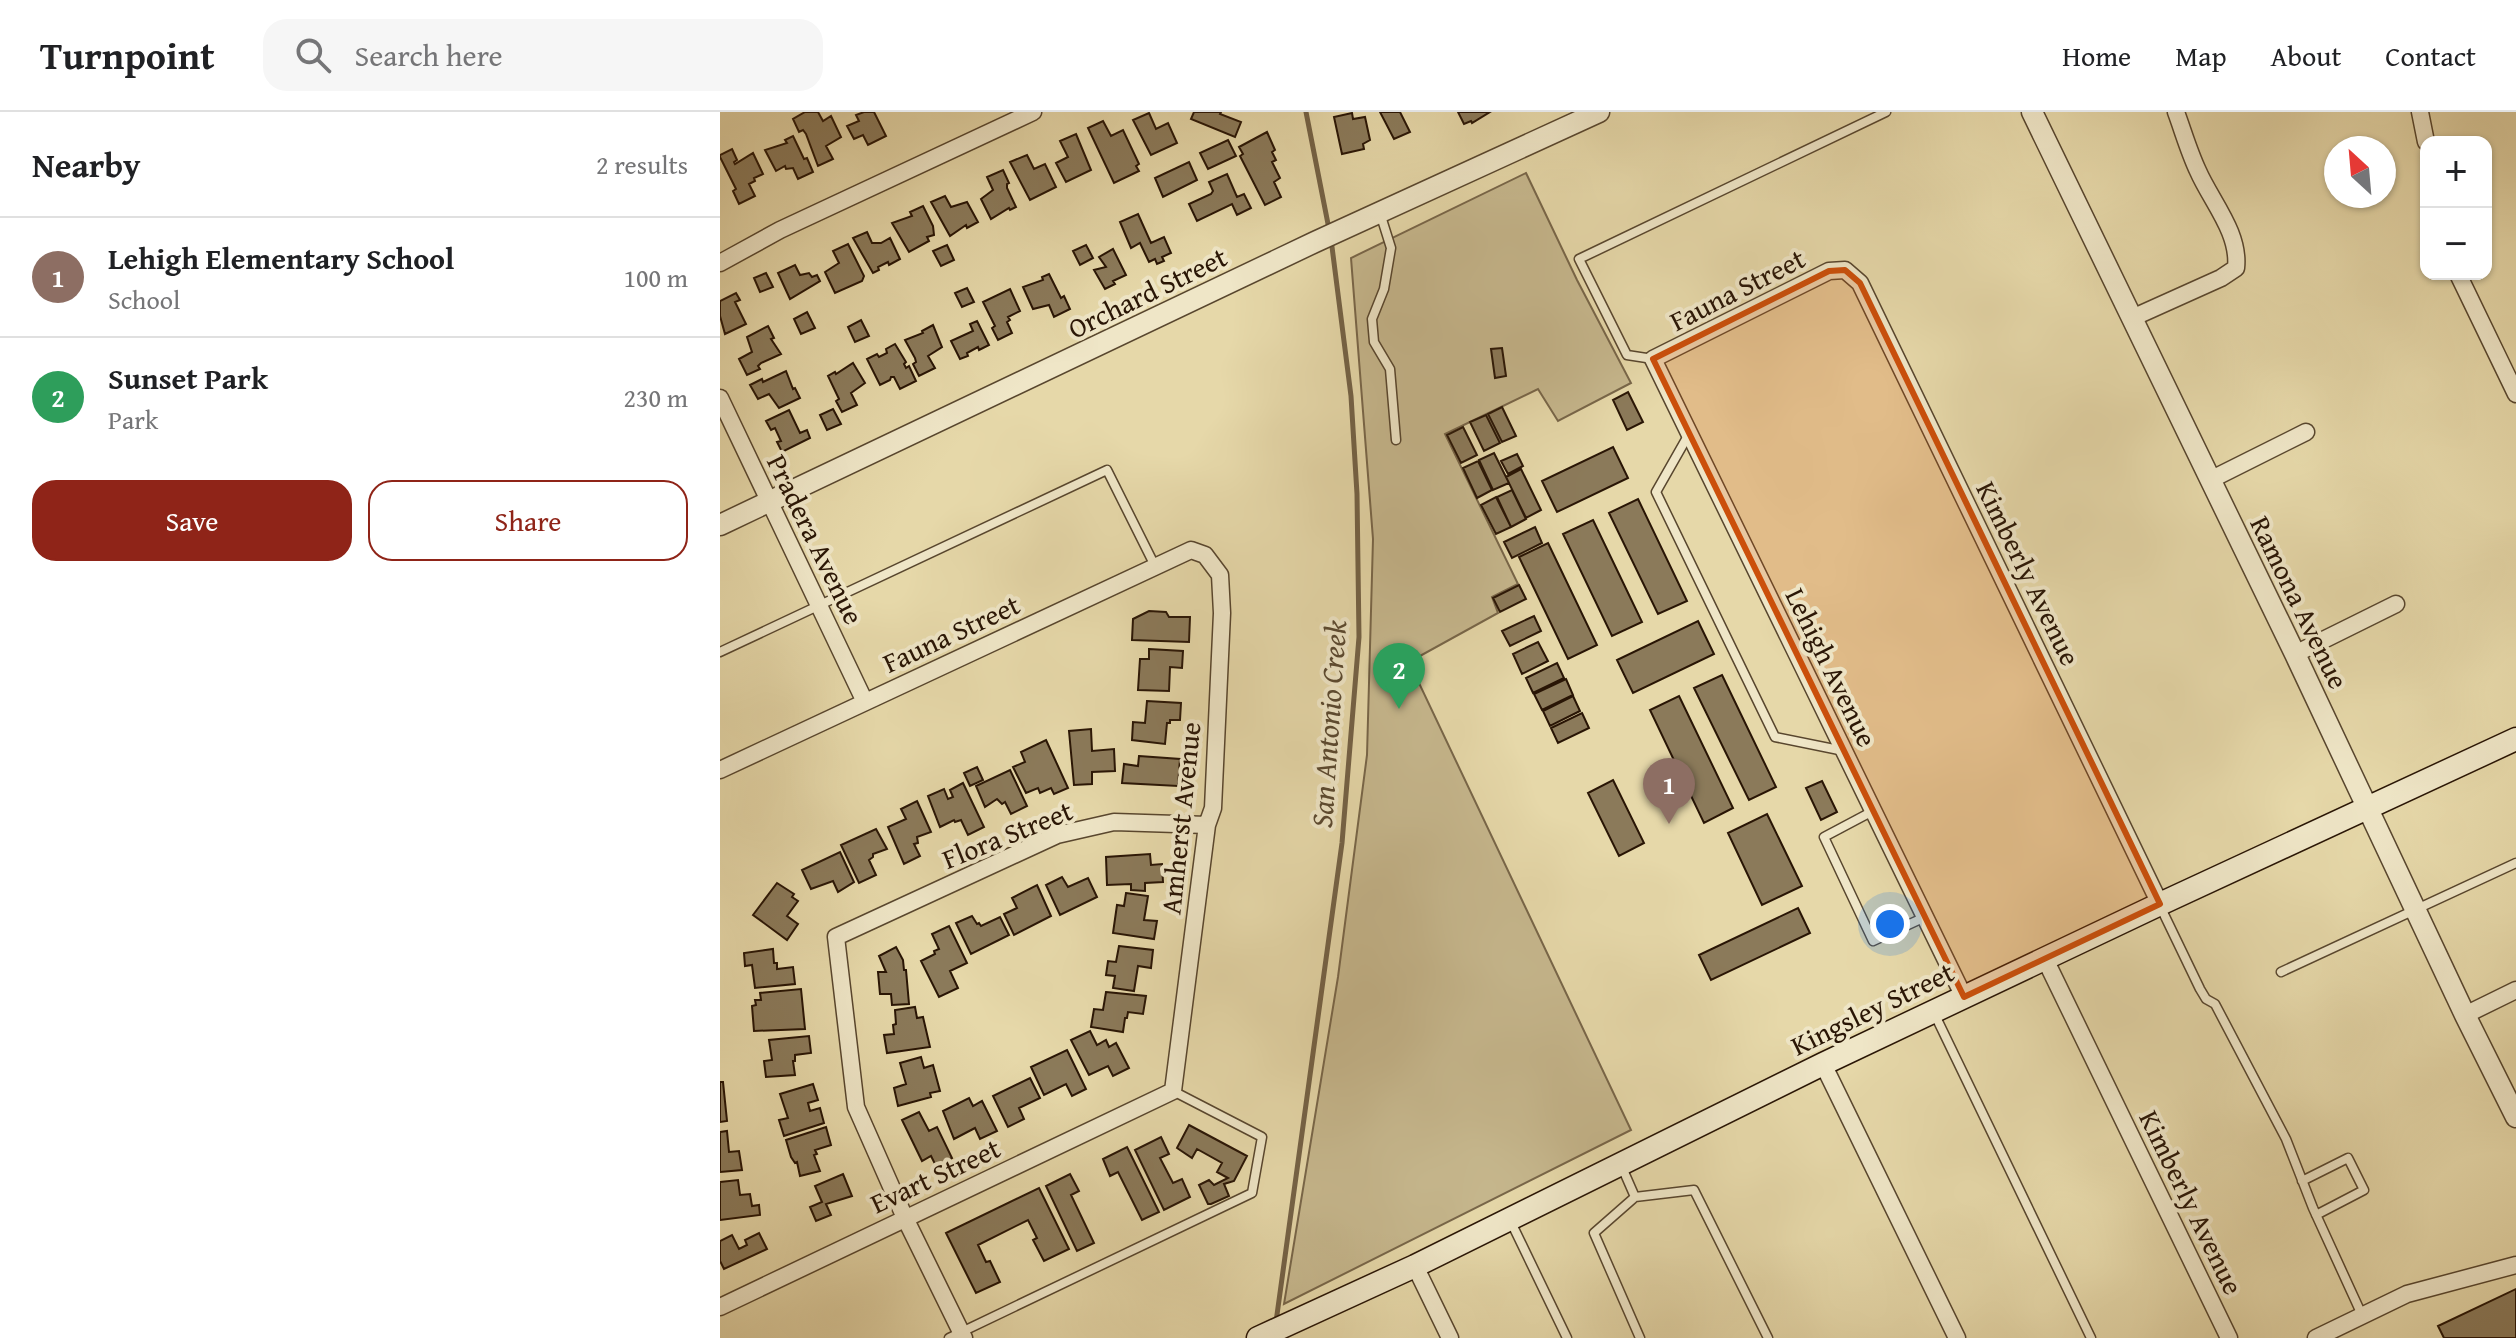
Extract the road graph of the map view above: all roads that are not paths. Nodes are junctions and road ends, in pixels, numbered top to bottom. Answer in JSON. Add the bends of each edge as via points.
{"nodes":[{"id":1,"x":1033,"y":112,"type":"edge"},
{"id":2,"x":1599,"y":112,"type":"edge"},
{"id":3,"x":1886,"y":112,"type":"edge"},
{"id":4,"x":2032,"y":112,"type":"edge"},
{"id":5,"x":2176,"y":112,"type":"edge"},
{"id":6,"x":2420,"y":112,"type":"edge"},
{"id":7,"x":2425,"y":136,"type":"edge"},
{"id":8,"x":1380,"y":212,"type":"junction"},
{"id":9,"x":720,"y":263,"type":"edge"},
{"id":10,"x":1845,"y":270,"type":"joint"},
{"id":11,"x":2461,"y":280,"type":"edge"},
{"id":12,"x":2132,"y":318,"type":"junction"},
{"id":13,"x":1653,"y":359,"type":"junction"},
{"id":14,"x":2516,"y":394,"type":"edge"},
{"id":15,"x":720,"y":398,"type":"edge"},
{"id":16,"x":2306,"y":432,"type":"dead end"},
{"id":17,"x":1689,"y":433,"type":"junction"},
{"id":18,"x":1396,"y":440,"type":"dead end"},
{"id":19,"x":2210,"y":480,"type":"junction"},
{"id":20,"x":770,"y":503,"type":"junction"},
{"id":21,"x":720,"y":525,"type":"edge"},
{"id":22,"x":1205,"y":555,"type":"joint"},
{"id":23,"x":1155,"y":566,"type":"junction"},
{"id":24,"x":2396,"y":604,"type":"dead end"},
{"id":25,"x":820,"y":606,"type":"junction"},
{"id":26,"x":720,"y":652,"type":"edge"},
{"id":27,"x":2295,"y":654,"type":"junction"},
{"id":28,"x":865,"y":702,"type":"junction"},
{"id":29,"x":2516,"y":739,"type":"edge"},
{"id":30,"x":1844,"y":751,"type":"junction"},
{"id":31,"x":720,"y":770,"type":"edge"},
{"id":32,"x":2367,"y":808,"type":"junction"},
{"id":33,"x":1873,"y":811,"type":"junction"},
{"id":34,"x":1207,"y":825,"type":"junction"},
{"id":35,"x":2516,"y":863,"type":"edge"},
{"id":36,"x":2160,"y":904,"type":"junction"},
{"id":37,"x":2415,"y":910,"type":"junction"},
{"id":38,"x":1925,"y":917,"type":"junction"},
{"id":39,"x":2045,"y":959,"type":"junction"},
{"id":40,"x":2281,"y":972,"type":"dead end"},
{"id":41,"x":2516,"y":990,"type":"edge"},
{"id":42,"x":1964,"y":997,"type":"junction"},
{"id":43,"x":1934,"y":1012,"type":"junction"},
{"id":44,"x":2465,"y":1015,"type":"junction"},
{"id":45,"x":1823,"y":1064,"type":"junction"},
{"id":46,"x":1173,"y":1091,"type":"junction"},
{"id":47,"x":2516,"y":1117,"type":"edge"},
{"id":48,"x":1620,"y":1165,"type":"junction"},
{"id":49,"x":2302,"y":1181,"type":"junction"},
{"id":50,"x":1635,"y":1197,"type":"junction"},
{"id":51,"x":2316,"y":1215,"type":"junction"},
{"id":52,"x":905,"y":1218,"type":"junction"},
{"id":53,"x":1510,"y":1219,"type":"junction"},
{"id":54,"x":2516,"y":1265,"type":"edge"},
{"id":55,"x":1415,"y":1266,"type":"junction"},
{"id":56,"x":720,"y":1307,"type":"edge"},
{"id":57,"x":2363,"y":1316,"type":"junction"},
{"id":58,"x":958,"y":1336,"type":"edge"},
{"id":59,"x":1258,"y":1338,"type":"edge"},
{"id":60,"x":1450,"y":1338,"type":"edge"},
{"id":61,"x":1567,"y":1338,"type":"edge"},
{"id":62,"x":1640,"y":1338,"type":"edge"},
{"id":63,"x":1768,"y":1338,"type":"edge"},
{"id":64,"x":1957,"y":1338,"type":"edge"},
{"id":65,"x":2091,"y":1338,"type":"edge"},
{"id":66,"x":2229,"y":1338,"type":"edge"},
{"id":67,"x":2316,"y":1338,"type":"edge"}],
"edges":[{"from":1,"to":9,"type":"street"},
{"from":2,"to":8,"type":"street","name":"Orchard Street"},
{"from":3,"to":13,"type":"lane","via":[[1579,259],[1627,355]]},
{"from":4,"to":12,"type":"street","name":"Ramona Avenue"},
{"from":5,"to":12,"type":"street","via":[[2198,172],[2238,253],[2236,268]]},
{"from":6,"to":7,"type":"street"},
{"from":8,"to":18,"type":"lane","via":[[1391,248],[1372,319],[1374,342],[1390,369]]},
{"from":8,"to":20,"type":"street","name":"Orchard Street"},
{"from":10,"to":13,"type":"street","name":"Fauna Street","via":[[1829,271]]},
{"from":10,"to":36,"type":"street","name":"Kimberly Avenue","via":[[1860,283]]},
{"from":11,"to":14,"type":"street"},
{"from":12,"to":19,"type":"street","name":"Ramona Avenue"},
{"from":13,"to":17,"type":"street","name":"Lehigh Avenue"},
{"from":15,"to":20,"type":"street","name":"Pradera Avenue"},
{"from":16,"to":19,"type":"street"},
{"from":17,"to":30,"type":"street","name":"Lehigh Avenue"},
{"from":17,"to":30,"type":"lane","via":[[1656,492],[1682,547],[1775,737]]},
{"from":19,"to":27,"type":"street","name":"Ramona Avenue"},
{"from":20,"to":21,"type":"street","name":"Orchard Street"},
{"from":20,"to":25,"type":"street","name":"Pradera Avenue"},
{"from":22,"to":23,"type":"street","name":"Fauna Street","via":[[1191,550]]},
{"from":22,"to":34,"type":"street","name":"Amherst Avenue","via":[[1220,575],[1222,613],[1213,808]]},
{"from":23,"to":25,"type":"lane","via":[[1107,470]]},
{"from":23,"to":28,"type":"street","name":"Fauna Street"},
{"from":24,"to":27,"type":"street"},
{"from":25,"to":26,"type":"lane"},
{"from":25,"to":28,"type":"street","name":"Pradera Avenue"},
{"from":27,"to":32,"type":"street","name":"Ramona Avenue"},
{"from":28,"to":31,"type":"street","name":"Fauna Street"},
{"from":29,"to":32,"type":"main road","name":"Kingsley Street"},
{"from":30,"to":33,"type":"street","name":"Lehigh Avenue"},
{"from":32,"to":36,"type":"main road","name":"Kingsley Street"},
{"from":32,"to":37,"type":"street","name":"Ramona Avenue"},
{"from":33,"to":38,"type":"street","name":"Lehigh Avenue"},
{"from":33,"to":38,"type":"lane","via":[[1824,837],[1873,941]]},
{"from":34,"to":46,"type":"street","name":"Amherst Avenue"},
{"from":34,"to":52,"type":"street","name":"Flora Street","via":[[1114,822],[1057,835],[836,937],[856,1107]]},
{"from":35,"to":37,"type":"lane"},
{"from":36,"to":39,"type":"main road","name":"Kingsley Street"},
{"from":36,"to":49,"type":"lane","via":[[2200,989],[2215,1004],[2286,1139]]},
{"from":37,"to":40,"type":"lane"},
{"from":37,"to":44,"type":"street","name":"Ramona Avenue"},
{"from":38,"to":42,"type":"street","name":"Lehigh Avenue"},
{"from":39,"to":42,"type":"main road","name":"Kingsley Street"},
{"from":39,"to":66,"type":"street","name":"Kimberly Avenue"},
{"from":41,"to":44,"type":"street"},
{"from":42,"to":43,"type":"main road","name":"Kingsley Street"},
{"from":43,"to":45,"type":"main road","name":"Kingsley Street"},
{"from":43,"to":65,"type":"lane"},
{"from":44,"to":47,"type":"street","name":"Ramona Avenue"},
{"from":45,"to":48,"type":"main road","name":"Kingsley Street"},
{"from":45,"to":64,"type":"street"},
{"from":46,"to":52,"type":"street","name":"Evart Street"},
{"from":46,"to":58,"type":"lane","via":[[1262,1137],[1252,1193]]},
{"from":48,"to":50,"type":"lane"},
{"from":48,"to":53,"type":"main road","name":"Kingsley Street"},
{"from":49,"to":51,"type":"lane"},
{"from":49,"to":51,"type":"lane","via":[[2348,1158],[2364,1190]]},
{"from":50,"to":62,"type":"lane","via":[[1594,1233]]},
{"from":50,"to":63,"type":"lane","via":[[1694,1190]]},
{"from":51,"to":57,"type":"lane"},
{"from":52,"to":56,"type":"street","name":"Evart Street"},
{"from":52,"to":58,"type":"street"},
{"from":53,"to":55,"type":"main road","name":"Kingsley Street"},
{"from":53,"to":61,"type":"lane"},
{"from":54,"to":57,"type":"street","via":[[2430,1286]]},
{"from":55,"to":59,"type":"main road","name":"Kingsley Street"},
{"from":55,"to":60,"type":"street"},
{"from":57,"to":67,"type":"street"}]}
